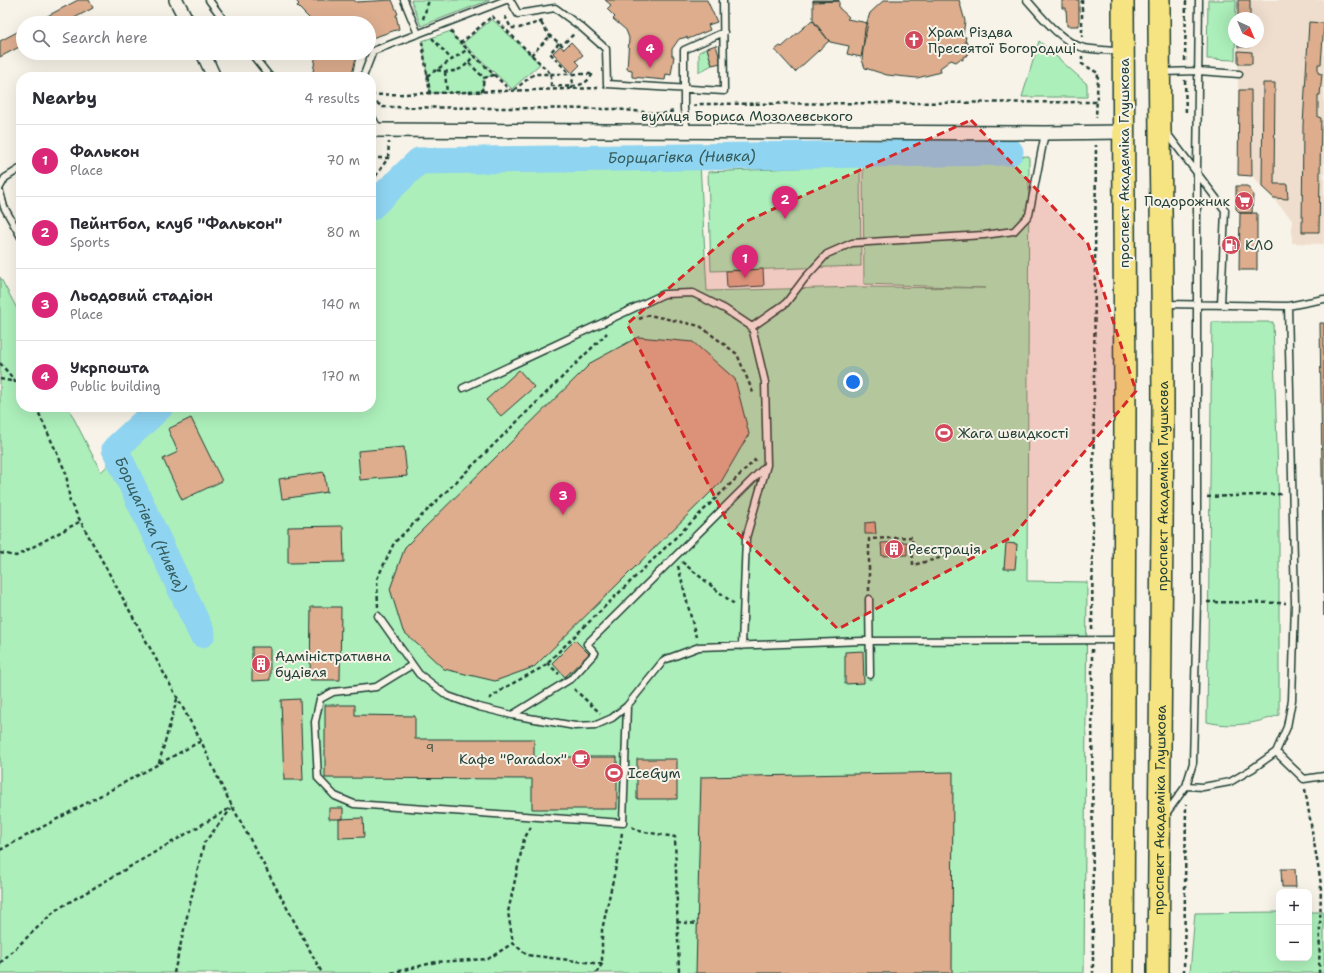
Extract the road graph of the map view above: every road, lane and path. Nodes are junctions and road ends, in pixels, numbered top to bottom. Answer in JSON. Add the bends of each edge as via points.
{"nodes":[{"id":1,"x":176,"y":0,"type":"edge"},
{"id":2,"x":209,"y":0,"type":"edge"},
{"id":3,"x":404,"y":0,"type":"edge"},
{"id":4,"x":506,"y":0,"type":"edge"},
{"id":5,"x":510,"y":0,"type":"edge"},
{"id":6,"x":723,"y":0,"type":"edge"},
{"id":7,"x":1027,"y":0,"type":"edge"},
{"id":8,"x":1082,"y":0,"type":"edge"},
{"id":9,"x":1123,"y":0,"type":"edge"},
{"id":10,"x":1159,"y":0,"type":"edge"},
{"id":11,"x":1199,"y":0,"type":"edge"},
{"id":12,"x":555,"y":8,"type":"junction"},
{"id":13,"x":504,"y":12,"type":"dead end"},
{"id":14,"x":498,"y":14,"type":"dead end"},
{"id":15,"x":184,"y":16,"type":"edge"},
{"id":16,"x":221,"y":16,"type":"edge"},
{"id":17,"x":492,"y":16,"type":"junction"},
{"id":18,"x":479,"y":21,"type":"dead end"},
{"id":19,"x":542,"y":23,"type":"junction"},
{"id":20,"x":581,"y":27,"type":"junction"},
{"id":21,"x":458,"y":28,"type":"dead end"},
{"id":22,"x":451,"y":31,"type":"junction"},
{"id":23,"x":724,"y":32,"type":"junction"},
{"id":24,"x":445,"y":33,"type":"dead end"},
{"id":25,"x":418,"y":34,"type":"junction"},
{"id":26,"x":439,"y":35,"type":"dead end"},
{"id":27,"x":550,"y":36,"type":"junction"},
{"id":28,"x":432,"y":37,"type":"junction"},
{"id":29,"x":461,"y":43,"type":"junction"},
{"id":30,"x":559,"y":43,"type":"junction"},
{"id":31,"x":1082,"y":47,"type":"junction"},
{"id":32,"x":468,"y":49,"type":"junction"},
{"id":33,"x":376,"y":50,"type":"edge"},
{"id":34,"x":1124,"y":52,"type":"junction"},
{"id":35,"x":473,"y":54,"type":"junction"},
{"id":36,"x":531,"y":55,"type":"junction"},
{"id":37,"x":206,"y":60,"type":"edge"},
{"id":38,"x":257,"y":60,"type":"edge"},
{"id":39,"x":370,"y":60,"type":"edge"},
{"id":40,"x":452,"y":60,"type":"junction"},
{"id":41,"x":469,"y":63,"type":"junction"},
{"id":42,"x":437,"y":70,"type":"junction"},
{"id":43,"x":1198,"y":71,"type":"junction"},
{"id":44,"x":212,"y":72,"type":"edge"},
{"id":45,"x":267,"y":72,"type":"edge"},
{"id":46,"x":365,"y":72,"type":"edge"},
{"id":47,"x":445,"y":72,"type":"junction"},
{"id":48,"x":1159,"y":72,"type":"junction"},
{"id":49,"x":594,"y":73,"type":"junction"},
{"id":50,"x":551,"y":74,"type":"junction"},
{"id":51,"x":572,"y":74,"type":"junction"},
{"id":52,"x":1239,"y":74,"type":"dead end"},
{"id":53,"x":494,"y":75,"type":"junction"},
{"id":54,"x":427,"y":76,"type":"junction"},
{"id":55,"x":598,"y":77,"type":"dead end"},
{"id":56,"x":484,"y":78,"type":"junction"},
{"id":57,"x":572,"y":87,"type":"junction"},
{"id":58,"x":551,"y":88,"type":"junction"},
{"id":59,"x":604,"y":89,"type":"dead end"},
{"id":60,"x":684,"y":89,"type":"junction"},
{"id":61,"x":512,"y":91,"type":"junction"},
{"id":62,"x":482,"y":92,"type":"junction"},
{"id":63,"x":447,"y":93,"type":"junction"},
{"id":64,"x":430,"y":94,"type":"junction"},
{"id":65,"x":376,"y":95,"type":"edge"},
{"id":66,"x":376,"y":102,"type":"edge"},
{"id":67,"x":1096,"y":102,"type":"junction"},
{"id":68,"x":684,"y":109,"type":"junction"},
{"id":69,"x":1160,"y":123,"type":"junction"},
{"id":70,"x":376,"y":130,"type":"edge"},
{"id":71,"x":687,"y":132,"type":"junction"},
{"id":72,"x":1123,"y":132,"type":"junction"},
{"id":73,"x":1045,"y":133,"type":"junction"},
{"id":74,"x":1096,"y":133,"type":"junction"},
{"id":75,"x":376,"y":158,"type":"edge"},
{"id":76,"x":16,"y":171,"type":"edge"},
{"id":77,"x":1197,"y":171,"type":"junction"},
{"id":78,"x":376,"y":176,"type":"edge"},
{"id":79,"x":0,"y":187,"type":"edge"},
{"id":80,"x":0,"y":192,"type":"edge"},
{"id":81,"x":16,"y":228,"type":"edge"},
{"id":82,"x":1324,"y":299,"type":"edge"},
{"id":83,"x":1161,"y":304,"type":"junction"},
{"id":84,"x":1198,"y":305,"type":"junction"},
{"id":85,"x":1222,"y":305,"type":"junction"},
{"id":86,"x":1288,"y":306,"type":"junction"},
{"id":87,"x":636,"y":320,"type":"dead end"},
{"id":88,"x":752,"y":327,"type":"junction"},
{"id":89,"x":610,"y":330,"type":"dead end"},
{"id":90,"x":0,"y":362,"type":"edge"},
{"id":91,"x":0,"y":379,"type":"edge"},
{"id":92,"x":16,"y":383,"type":"joint"},
{"id":93,"x":463,"y":388,"type":"dead end"},
{"id":94,"x":756,"y":398,"type":"dead end"},
{"id":95,"x":38,"y":412,"type":"edge"},
{"id":96,"x":759,"y":456,"type":"dead end"},
{"id":97,"x":767,"y":465,"type":"junction"},
{"id":98,"x":1293,"y":494,"type":"junction"},
{"id":99,"x":1198,"y":497,"type":"junction"},
{"id":100,"x":81,"y":521,"type":"junction"},
{"id":101,"x":0,"y":553,"type":"edge"},
{"id":102,"x":675,"y":556,"type":"junction"},
{"id":103,"x":951,"y":556,"type":"dead end"},
{"id":104,"x":869,"y":599,"type":"joint"},
{"id":105,"x":1197,"y":602,"type":"junction"},
{"id":106,"x":1295,"y":603,"type":"junction"},
{"id":107,"x":743,"y":612,"type":"junction"},
{"id":108,"x":378,"y":616,"type":"joint"},
{"id":109,"x":1092,"y":640,"type":"junction"},
{"id":110,"x":1124,"y":640,"type":"junction"},
{"id":111,"x":870,"y":642,"type":"junction"},
{"id":112,"x":742,"y":646,"type":"junction"},
{"id":113,"x":699,"y":647,"type":"junction"},
{"id":114,"x":547,"y":663,"type":"junction"},
{"id":115,"x":412,"y":664,"type":"junction"},
{"id":116,"x":870,"y":675,"type":"dead end"},
{"id":117,"x":567,"y":681,"type":"junction"},
{"id":118,"x":177,"y":698,"type":"junction"},
{"id":119,"x":627,"y":706,"type":"junction"},
{"id":120,"x":479,"y":707,"type":"junction"},
{"id":121,"x":512,"y":715,"type":"junction"},
{"id":122,"x":607,"y":720,"type":"junction"},
{"id":123,"x":201,"y":741,"type":"junction"},
{"id":124,"x":1276,"y":752,"type":"junction"},
{"id":125,"x":159,"y":763,"type":"junction"},
{"id":126,"x":1324,"y":776,"type":"edge"},
{"id":127,"x":1304,"y":779,"type":"junction"},
{"id":128,"x":1186,"y":786,"type":"junction"},
{"id":129,"x":1186,"y":802,"type":"dead end"},
{"id":130,"x":232,"y":807,"type":"junction"},
{"id":131,"x":536,"y":817,"type":"junction"},
{"id":132,"x":623,"y":823,"type":"junction"},
{"id":133,"x":1159,"y":824,"type":"junction"},
{"id":134,"x":0,"y":850,"type":"edge"},
{"id":135,"x":677,"y":922,"type":"junction"},
{"id":136,"x":698,"y":924,"type":"dead end"},
{"id":137,"x":513,"y":943,"type":"junction"},
{"id":138,"x":0,"y":963,"type":"edge"},
{"id":139,"x":602,"y":964,"type":"junction"},
{"id":140,"x":174,"y":973,"type":"edge"},
{"id":141,"x":322,"y":973,"type":"edge"},
{"id":142,"x":391,"y":973,"type":"edge"},
{"id":143,"x":596,"y":973,"type":"edge"},
{"id":144,"x":679,"y":973,"type":"edge"},
{"id":145,"x":1093,"y":973,"type":"edge"},
{"id":146,"x":1123,"y":973,"type":"edge"},
{"id":147,"x":1158,"y":973,"type":"edge"},
{"id":148,"x":1184,"y":973,"type":"edge"},
{"id":149,"x":1319,"y":973,"type":"edge"}],
"edges":[{"from":1,"to":15,"type":"street"},
{"from":2,"to":16,"type":"lane"},
{"from":3,"to":25,"type":"lane"},
{"from":4,"to":25,"type":"lane"},
{"from":5,"to":12,"type":"lane","via":[[518,14]]},
{"from":6,"to":23,"type":"lane"},
{"from":7,"to":31,"type":"lane","via":[[1048,24],[1065,38]]},
{"from":8,"to":31,"type":"path"},
{"from":9,"to":34,"type":"highway","name":"проспект Академіка Глушкова"},
{"from":10,"to":48,"type":"highway","name":"проспект Академіка Глушкова"},
{"from":11,"to":43,"type":"lane"},
{"from":12,"to":19,"type":"path"},
{"from":12,"to":20,"type":"lane"},
{"from":13,"to":19,"type":"path","via":[[511,28]]},
{"from":14,"to":17,"type":"path"},
{"from":17,"to":18,"type":"path"},
{"from":17,"to":29,"type":"path"},
{"from":17,"to":36,"type":"path"},
{"from":19,"to":27,"type":"path"},
{"from":20,"to":30,"type":"path","via":[[562,45]]},
{"from":20,"to":60,"type":"lane","via":[[606,49],[607,84]]},
{"from":21,"to":22,"type":"path"},
{"from":22,"to":24,"type":"path"},
{"from":22,"to":29,"type":"path"},
{"from":23,"to":60,"type":"lane","via":[[684,50]]},
{"from":23,"to":60,"type":"lane","via":[[724,91]]},
{"from":25,"to":33,"type":"lane"},
{"from":26,"to":28,"type":"path"},
{"from":27,"to":30,"type":"path"},
{"from":27,"to":36,"type":"path"},
{"from":28,"to":40,"type":"path"},
{"from":28,"to":54,"type":"path","via":[[422,41]]},
{"from":29,"to":32,"type":"path"},
{"from":30,"to":51,"type":"path","via":[[550,53]]},
{"from":31,"to":34,"type":"lane"},
{"from":31,"to":67,"type":"path","via":[[1082,64],[1098,73]]},
{"from":32,"to":35,"type":"path"},
{"from":32,"to":40,"type":"path"},
{"from":34,"to":72,"type":"highway","name":"проспект Академіка Глушкова"},
{"from":35,"to":41,"type":"path"},
{"from":35,"to":53,"type":"path"},
{"from":36,"to":50,"type":"path"},
{"from":37,"to":44,"type":"street"},
{"from":38,"to":45,"type":"lane"},
{"from":39,"to":46,"type":"lane"},
{"from":40,"to":42,"type":"path"},
{"from":41,"to":47,"type":"path","via":[[458,71]]},
{"from":41,"to":56,"type":"path"},
{"from":42,"to":47,"type":"path"},
{"from":42,"to":54,"type":"path"},
{"from":43,"to":48,"type":"lane"},
{"from":43,"to":52,"type":"lane"},
{"from":43,"to":77,"type":"lane"},
{"from":47,"to":63,"type":"path"},
{"from":48,"to":69,"type":"highway","name":"проспект Академіка Глушкова"},
{"from":49,"to":51,"type":"path"},
{"from":49,"to":55,"type":"path"},
{"from":49,"to":57,"type":"path","via":[[587,82]]},
{"from":50,"to":51,"type":"path"},
{"from":50,"to":58,"type":"path"},
{"from":50,"to":61,"type":"path","via":[[534,74]]},
{"from":51,"to":57,"type":"path"},
{"from":53,"to":56,"type":"path"},
{"from":53,"to":61,"type":"path"},
{"from":54,"to":64,"type":"path"},
{"from":56,"to":62,"type":"path"},
{"from":57,"to":58,"type":"path"},
{"from":57,"to":59,"type":"path"},
{"from":58,"to":61,"type":"path"},
{"from":60,"to":68,"type":"lane"},
{"from":61,"to":62,"type":"path"},
{"from":62,"to":63,"type":"path"},
{"from":63,"to":64,"type":"path"},
{"from":64,"to":65,"type":"path"},
{"from":66,"to":68,"type":"path","via":[[383,107],[616,108],[662,114]]},
{"from":67,"to":68,"type":"path","via":[[701,104]]},
{"from":67,"to":74,"type":"path"},
{"from":68,"to":71,"type":"lane"},
{"from":69,"to":77,"type":"lane"},
{"from":69,"to":83,"type":"highway","name":"проспект Академіка Глушкова"},
{"from":70,"to":71,"type":"street","name":"вулиця Бориса Мозолевського"},
{"from":71,"to":73,"type":"street","name":"вулиця Бориса Мозолевського"},
{"from":72,"to":74,"type":"street","name":"вулиця Бориса Мозолевського"},
{"from":72,"to":110,"type":"highway","name":"проспект Академіка Глушкова"},
{"from":73,"to":74,"type":"street","name":"вулиця Бориса Мозолевського"},
{"from":73,"to":88,"type":"lane","via":[[1029,215],[1014,231],[852,243],[827,254],[786,303]]},
{"from":74,"to":109,"type":"path"},
{"from":75,"to":78,"type":"path","via":[[388,158]]},
{"from":76,"to":79,"type":"lane","via":[[5,178]]},
{"from":77,"to":84,"type":"lane"},
{"from":77,"to":85,"type":"lane","via":[[1225,210]]},
{"from":80,"to":81,"type":"lane","via":[[4,207]]},
{"from":82,"to":86,"type":"lane"},
{"from":83,"to":84,"type":"lane"},
{"from":83,"to":133,"type":"highway","name":"проспект Академіка Глушкова","via":[[1163,634]]},
{"from":84,"to":85,"type":"lane"},
{"from":84,"to":99,"type":"lane"},
{"from":85,"to":86,"type":"lane"},
{"from":86,"to":98,"type":"lane"},
{"from":87,"to":94,"type":"path","via":[[649,315],[700,326],[736,354]]},
{"from":88,"to":93,"type":"lane","via":[[725,309],[693,293],[664,294]]},
{"from":88,"to":97,"type":"lane","via":[[765,382]]},
{"from":89,"to":108,"type":"path","via":[[394,543],[377,580]]},
{"from":90,"to":92,"type":"path"},
{"from":91,"to":92,"type":"path"},
{"from":95,"to":100,"type":"path","via":[[66,473],[70,502]]},
{"from":96,"to":114,"type":"path"},
{"from":97,"to":102,"type":"lane"},
{"from":97,"to":107,"type":"lane","via":[[746,538]]},
{"from":98,"to":99,"type":"path"},
{"from":98,"to":106,"type":"lane"},
{"from":99,"to":105,"type":"lane"},
{"from":100,"to":101,"type":"path","via":[[16,556]]},
{"from":100,"to":118,"type":"path"},
{"from":102,"to":107,"type":"path"},
{"from":102,"to":113,"type":"path"},
{"from":102,"to":117,"type":"lane","via":[[587,644],[595,653]]},
{"from":103,"to":104,"type":"path","via":[[913,565],[912,537],[869,539]]},
{"from":104,"to":111,"type":"lane"},
{"from":105,"to":106,"type":"path"},
{"from":105,"to":128,"type":"lane","via":[[1193,763]]},
{"from":106,"to":124,"type":"lane","via":[[1292,700],[1287,728]]},
{"from":107,"to":112,"type":"lane"},
{"from":108,"to":115,"type":"lane"},
{"from":109,"to":110,"type":"lane"},
{"from":109,"to":111,"type":"lane"},
{"from":109,"to":145,"type":"path"},
{"from":110,"to":146,"type":"highway","name":"проспект Академіка Глушкова"},
{"from":111,"to":112,"type":"lane"},
{"from":111,"to":116,"type":"lane"},
{"from":112,"to":113,"type":"lane"},
{"from":113,"to":119,"type":"lane","via":[[664,660]]},
{"from":114,"to":117,"type":"path"},
{"from":114,"to":120,"type":"path","via":[[506,687]]},
{"from":115,"to":120,"type":"lane","via":[[419,674],[448,696]]},
{"from":115,"to":131,"type":"lane","via":[[376,686],[333,692],[320,699],[315,722],[318,778],[335,796],[354,804]]},
{"from":117,"to":121,"type":"lane"},
{"from":117,"to":122,"type":"path"},
{"from":118,"to":123,"type":"path"},
{"from":118,"to":125,"type":"path"},
{"from":119,"to":122,"type":"lane"},
{"from":119,"to":132,"type":"lane"},
{"from":120,"to":121,"type":"lane"},
{"from":121,"to":122,"type":"lane","via":[[576,726],[596,725]]},
{"from":123,"to":125,"type":"path"},
{"from":123,"to":130,"type":"path"},
{"from":124,"to":127,"type":"lane"},
{"from":124,"to":128,"type":"lane","via":[[1230,782],[1203,787]]},
{"from":125,"to":134,"type":"path"},
{"from":126,"to":127,"type":"lane"},
{"from":127,"to":149,"type":"path","via":[[1321,884]]},
{"from":128,"to":133,"type":"lane"},
{"from":129,"to":148,"type":"path"},
{"from":130,"to":138,"type":"path","via":[[56,910]]},
{"from":130,"to":140,"type":"path","via":[[204,843]]},
{"from":130,"to":141,"type":"path"},
{"from":131,"to":132,"type":"lane"},
{"from":131,"to":137,"type":"path","via":[[524,839],[508,912]]},
{"from":132,"to":135,"type":"path","via":[[639,831],[675,837]]},
{"from":132,"to":139,"type":"path","via":[[602,930]]},
{"from":133,"to":147,"type":"highway","name":"проспект Академіка Глушкова"},
{"from":135,"to":136,"type":"path"},
{"from":135,"to":144,"type":"path"},
{"from":137,"to":139,"type":"path","via":[[527,955]]},
{"from":137,"to":142,"type":"path","via":[[488,959],[436,962]]},
{"from":139,"to":143,"type":"path"}]}
